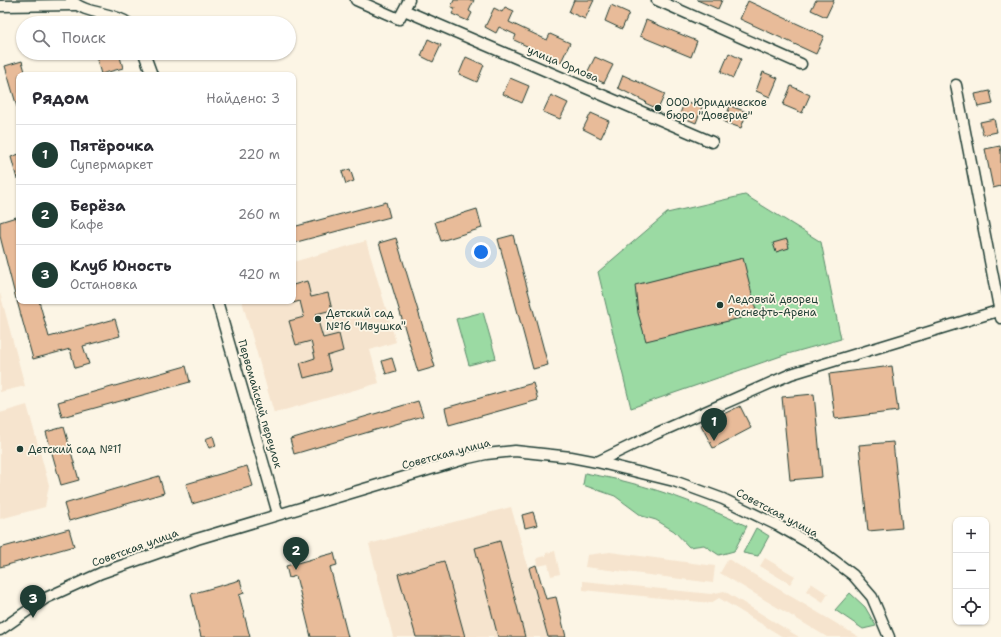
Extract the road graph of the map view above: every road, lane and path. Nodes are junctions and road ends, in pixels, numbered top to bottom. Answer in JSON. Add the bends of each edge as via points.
{"nodes":[{"id":1,"x":356,"y":0,"type":"edge"},
{"id":2,"x":409,"y":0,"type":"edge"},
{"id":3,"x":657,"y":0,"type":"edge"},
{"id":4,"x":73,"y":2,"type":"edge"},
{"id":5,"x":0,"y":6,"type":"edge"},
{"id":6,"x":404,"y":10,"type":"junction"},
{"id":7,"x":114,"y":16,"type":"edge"},
{"id":8,"x":147,"y":60,"type":"edge"},
{"id":9,"x":801,"y":64,"type":"dead end"},
{"id":10,"x":151,"y":72,"type":"edge"},
{"id":11,"x":956,"y":85,"type":"dead end"},
{"id":12,"x":712,"y":142,"type":"dead end"},
{"id":13,"x":219,"y":304,"type":"edge"},
{"id":14,"x":1000,"y":313,"type":"edge"},
{"id":15,"x":597,"y":462,"type":"junction"},
{"id":16,"x":278,"y":514,"type":"junction"},
{"id":17,"x":0,"y":630,"type":"edge"},
{"id":18,"x":889,"y":637,"type":"edge"}],
"edges":[{"from":1,"to":6,"type":"street","via":[[399,19]]},
{"from":2,"to":6,"type":"street"},
{"from":3,"to":9,"type":"street"},
{"from":4,"to":5,"type":"street"},
{"from":4,"to":7,"type":"street","via":[[83,8]]},
{"from":6,"to":12,"type":"street","name":"улица Орлова"},
{"from":8,"to":10,"type":"street"},
{"from":11,"to":14,"type":"street"},
{"from":13,"to":16,"type":"street","name":"Первомайский переулок"},
{"from":14,"to":15,"type":"street","via":[[791,374]]},
{"from":15,"to":16,"type":"street","name":"Советская улица","via":[[515,451],[486,454]]},
{"from":15,"to":18,"type":"street","name":"Советская улица","via":[[674,481],[724,499],[816,547],[853,575],[872,597]]},
{"from":16,"to":17,"type":"street","name":"Советская улица","via":[[85,579],[46,598]]}]}
